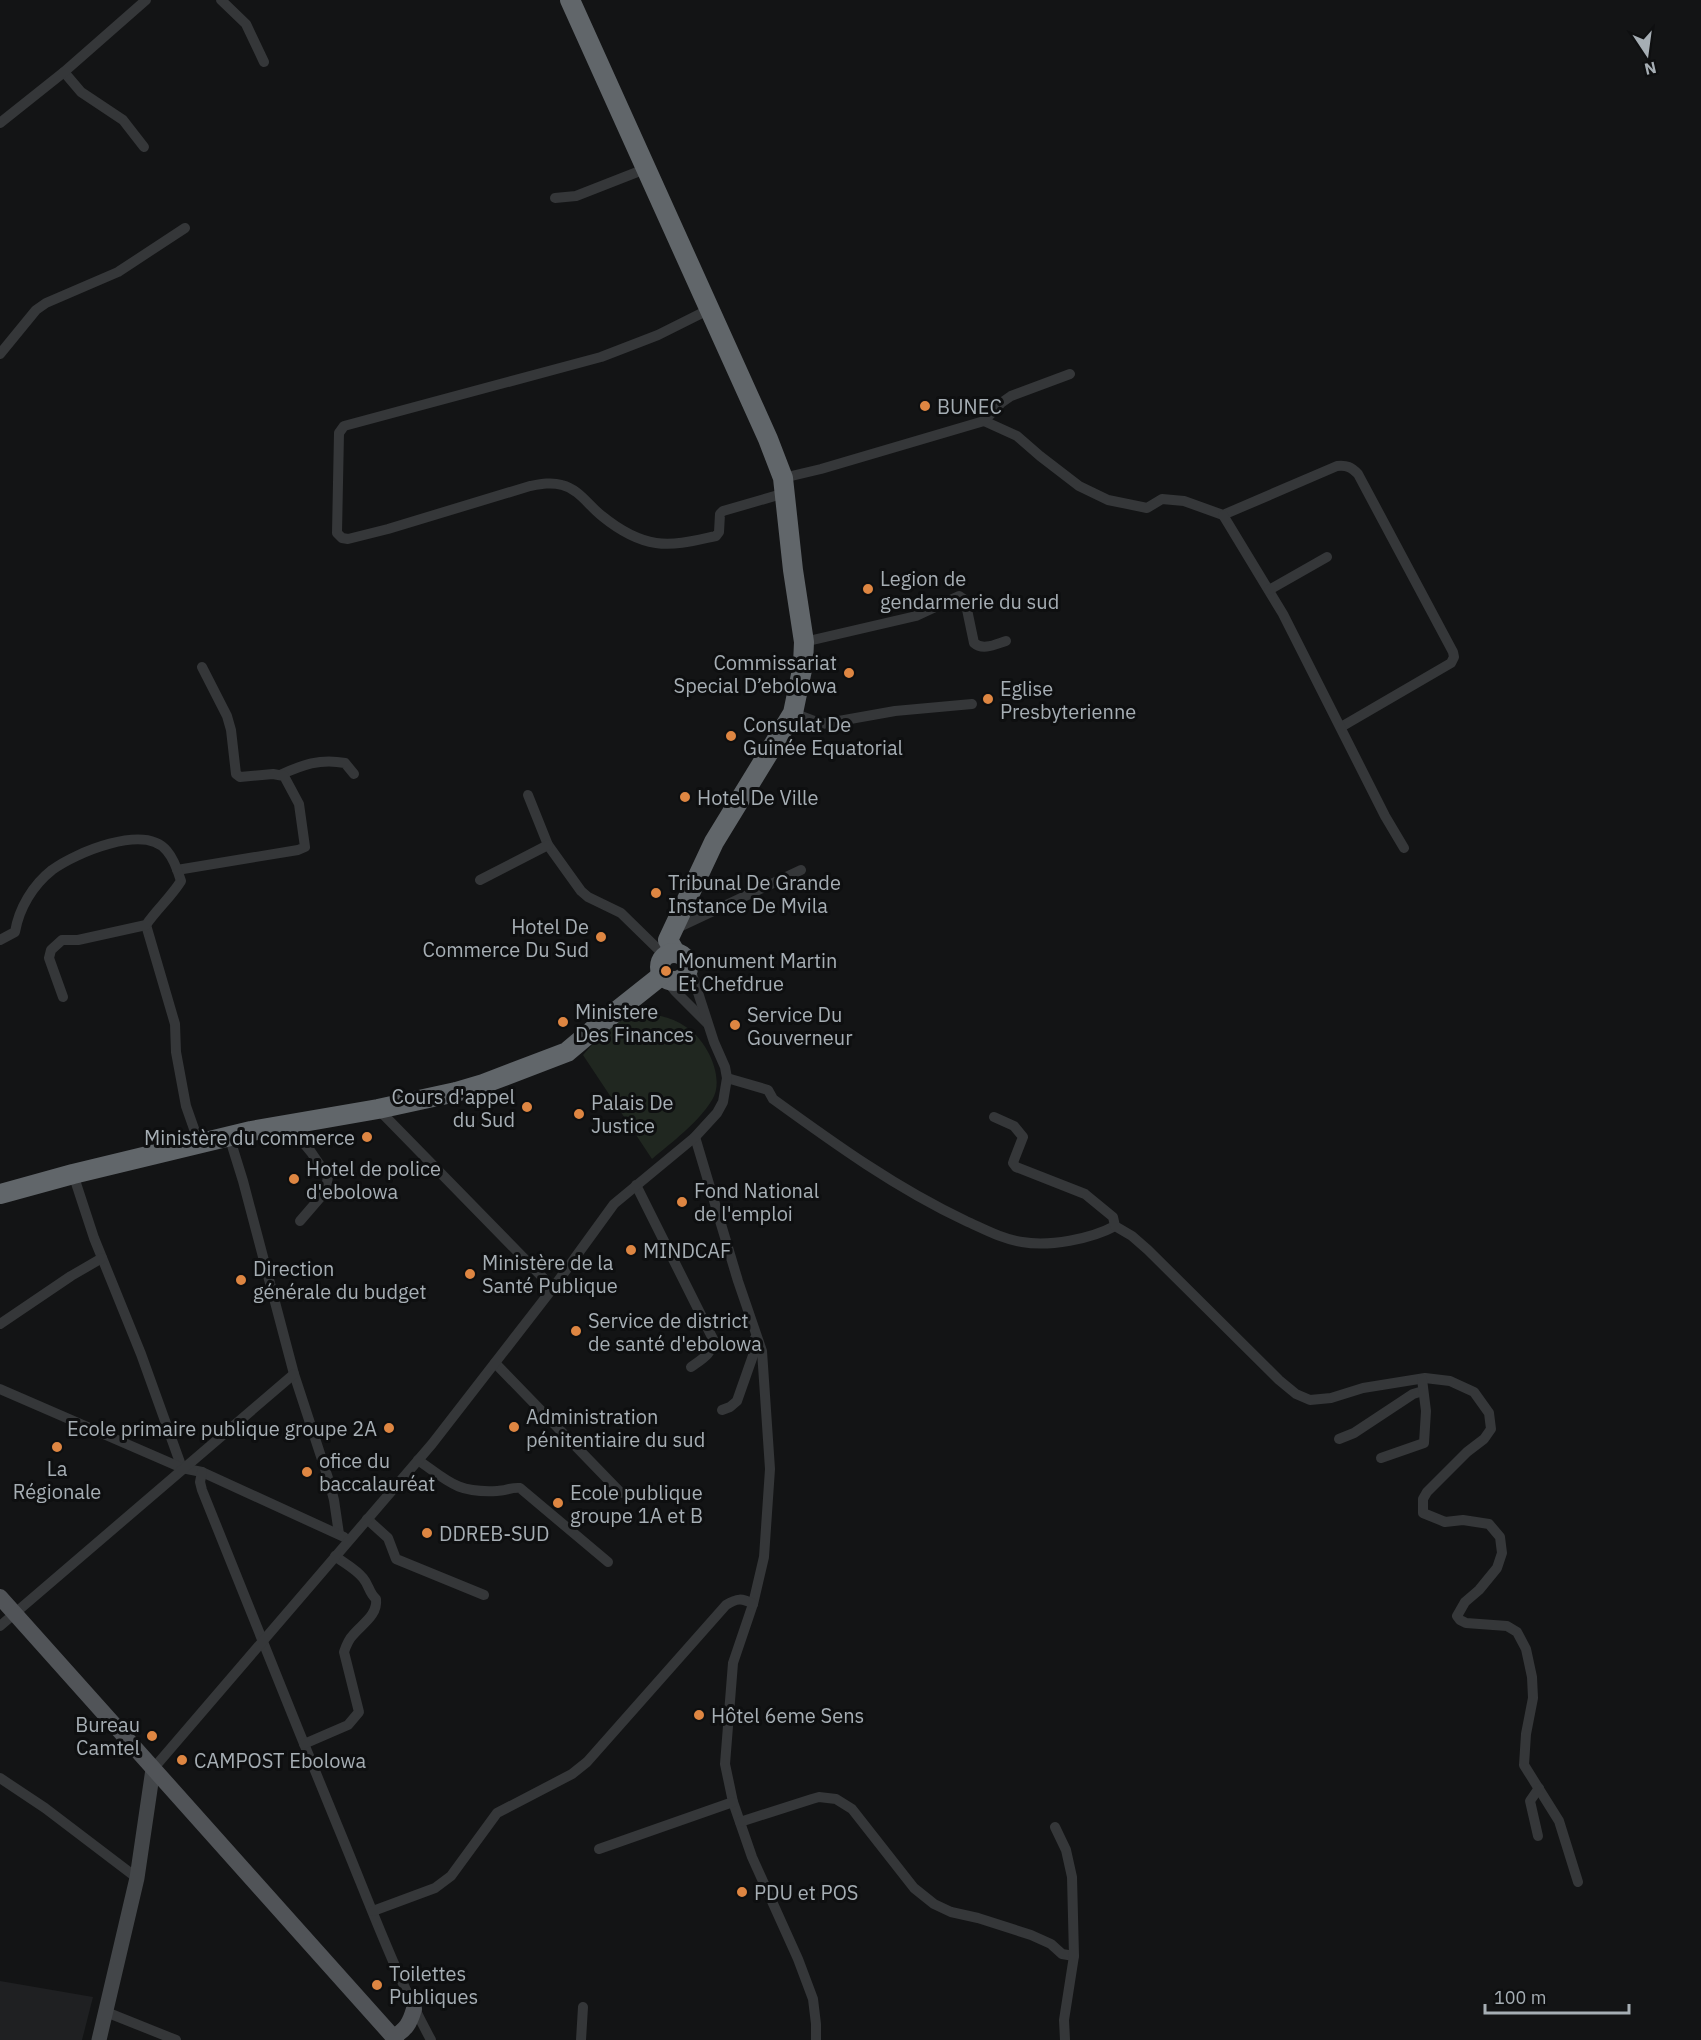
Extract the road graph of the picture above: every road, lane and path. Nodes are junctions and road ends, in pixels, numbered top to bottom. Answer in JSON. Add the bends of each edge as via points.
{"nodes":[{"id":1,"x":146,"y":0,"type":"edge"},
{"id":2,"x":221,"y":0,"type":"edge"},
{"id":3,"x":570,"y":0,"type":"edge"},
{"id":4,"x":264,"y":62,"type":"dead end"},
{"id":5,"x":64,"y":72,"type":"junction"},
{"id":6,"x":0,"y":123,"type":"edge"},
{"id":7,"x":144,"y":147,"type":"dead end"},
{"id":8,"x":645,"y":169,"type":"junction"},
{"id":9,"x":555,"y":198,"type":"dead end"},
{"id":10,"x":185,"y":228,"type":"dead end"},
{"id":11,"x":708,"y":310,"type":"junction"},
{"id":12,"x":0,"y":354,"type":"edge"},
{"id":13,"x":1070,"y":374,"type":"dead end"},
{"id":14,"x":984,"y":421,"type":"junction"},
{"id":15,"x":784,"y":485,"type":"junction"},
{"id":16,"x":1223,"y":515,"type":"junction"},
{"id":17,"x":1327,"y":557,"type":"dead end"},
{"id":18,"x":1269,"y":590,"type":"junction"},
{"id":19,"x":1006,"y":641,"type":"dead end"},
{"id":20,"x":804,"y":642,"type":"junction"},
{"id":21,"x":202,"y":667,"type":"dead end"},
{"id":22,"x":972,"y":704,"type":"dead end"},
{"id":23,"x":793,"y":713,"type":"junction"},
{"id":24,"x":1341,"y":727,"type":"junction"},
{"id":25,"x":354,"y":774,"type":"dead end"},
{"id":26,"x":280,"y":775,"type":"junction"},
{"id":27,"x":528,"y":795,"type":"dead end"},
{"id":28,"x":549,"y":845,"type":"junction"},
{"id":29,"x":1404,"y":848,"type":"dead end"},
{"id":30,"x":177,"y":870,"type":"junction"},
{"id":31,"x":801,"y":870,"type":"dead end"},
{"id":32,"x":480,"y":880,"type":"dead end"},
{"id":33,"x":146,"y":925,"type":"junction"},
{"id":34,"x":672,"y":930,"type":"junction"},
{"id":35,"x":0,"y":940,"type":"edge"},
{"id":36,"x":667,"y":965,"type":"junction"},
{"id":37,"x":688,"y":969,"type":"joint"},
{"id":38,"x":63,"y":997,"type":"dead end"},
{"id":39,"x":708,"y":1023,"type":"junction"},
{"id":40,"x":728,"y":1078,"type":"junction"},
{"id":41,"x":378,"y":1109,"type":"junction"},
{"id":42,"x":994,"y":1117,"type":"dead end"},
{"id":43,"x":289,"y":1125,"type":"junction"},
{"id":44,"x":229,"y":1136,"type":"junction"},
{"id":45,"x":695,"y":1137,"type":"junction"},
{"id":46,"x":199,"y":1143,"type":"junction"},
{"id":47,"x":73,"y":1174,"type":"junction"},
{"id":48,"x":636,"y":1185,"type":"junction"},
{"id":49,"x":0,"y":1194,"type":"edge"},
{"id":50,"x":300,"y":1221,"type":"dead end"},
{"id":51,"x":1115,"y":1226,"type":"junction"},
{"id":52,"x":102,"y":1258,"type":"junction"},
{"id":53,"x":553,"y":1288,"type":"junction"},
{"id":54,"x":0,"y":1324,"type":"edge"},
{"id":55,"x":755,"y":1326,"type":"junction"},
{"id":56,"x":495,"y":1363,"type":"junction"},
{"id":57,"x":691,"y":1367,"type":"dead end"},
{"id":58,"x":294,"y":1374,"type":"junction"},
{"id":59,"x":1422,"y":1379,"type":"junction"},
{"id":60,"x":0,"y":1389,"type":"edge"},
{"id":61,"x":1423,"y":1391,"type":"junction"},
{"id":62,"x":722,"y":1410,"type":"dead end"},
{"id":63,"x":1339,"y":1439,"type":"dead end"},
{"id":64,"x":1381,"y":1458,"type":"dead end"},
{"id":65,"x":418,"y":1460,"type":"junction"},
{"id":66,"x":182,"y":1468,"type":"junction"},
{"id":67,"x":202,"y":1472,"type":"junction"},
{"id":68,"x":621,"y":1493,"type":"dead end"},
{"id":69,"x":367,"y":1519,"type":"junction"},
{"id":70,"x":339,"y":1534,"type":"junction"},
{"id":71,"x":350,"y":1540,"type":"junction"},
{"id":72,"x":335,"y":1556,"type":"junction"},
{"id":73,"x":608,"y":1562,"type":"dead end"},
{"id":74,"x":484,"y":1595,"type":"dead end"},
{"id":75,"x":0,"y":1597,"type":"edge"},
{"id":76,"x":753,"y":1604,"type":"junction"},
{"id":77,"x":15,"y":1614,"type":"junction"},
{"id":78,"x":0,"y":1626,"type":"edge"},
{"id":79,"x":262,"y":1640,"type":"junction"},
{"id":80,"x":304,"y":1744,"type":"junction"},
{"id":81,"x":153,"y":1768,"type":"junction"},
{"id":82,"x":0,"y":1778,"type":"edge"},
{"id":83,"x":1539,"y":1788,"type":"junction"},
{"id":84,"x":733,"y":1802,"type":"junction"},
{"id":85,"x":740,"y":1821,"type":"junction"},
{"id":86,"x":1055,"y":1827,"type":"dead end"},
{"id":87,"x":1538,"y":1836,"type":"dead end"},
{"id":88,"x":598,"y":1849,"type":"dead end"},
{"id":89,"x":137,"y":1878,"type":"junction"},
{"id":90,"x":1578,"y":1882,"type":"dead end"},
{"id":91,"x":372,"y":1911,"type":"junction"},
{"id":92,"x":1074,"y":1956,"type":"junction"},
{"id":93,"x":584,"y":2007,"type":"dead end"},
{"id":94,"x":414,"y":2009,"type":"junction"},
{"id":95,"x":106,"y":2012,"type":"junction"},
{"id":96,"x":395,"y":2038,"type":"edge"},
{"id":97,"x":99,"y":2040,"type":"edge"},
{"id":98,"x":176,"y":2040,"type":"edge"},
{"id":99,"x":431,"y":2040,"type":"edge"},
{"id":100,"x":581,"y":2040,"type":"edge"},
{"id":101,"x":816,"y":2040,"type":"edge"},
{"id":102,"x":1065,"y":2040,"type":"edge"}],
"edges":[{"from":1,"to":5,"type":"street"},
{"from":2,"to":4,"type":"street","via":[[246,24]]},
{"from":3,"to":8,"type":"highway"},
{"from":5,"to":6,"type":"street"},
{"from":5,"to":7,"type":"street","via":[[81,92],[123,120]]},
{"from":8,"to":9,"type":"street","via":[[576,196]]},
{"from":8,"to":11,"type":"highway"},
{"from":10,"to":12,"type":"street","via":[[118,272],[46,303]]},
{"from":11,"to":15,"type":"highway","via":[[768,439]]},
{"from":11,"to":15,"type":"street","via":[[601,357],[344,426],[339,433],[337,533],[348,539],[550,483],[576,492],[628,534],[675,544],[716,536],[723,511]]},
{"from":13,"to":14,"type":"street","via":[[1011,396]]},
{"from":14,"to":15,"type":"street","via":[[832,466]]},
{"from":14,"to":16,"type":"street","via":[[1017,436],[1079,486],[1108,500],[1147,508],[1162,499],[1184,501]]},
{"from":15,"to":20,"type":"highway"},
{"from":16,"to":18,"type":"street"},
{"from":16,"to":24,"type":"street","via":[[1337,466],[1345,465],[1358,474],[1454,657],[1451,663]]},
{"from":17,"to":18,"type":"street"},
{"from":18,"to":24,"type":"street"},
{"from":19,"to":20,"type":"street","via":[[985,647],[974,644],[965,600],[959,596],[916,616]]},
{"from":20,"to":23,"type":"highway"},
{"from":21,"to":26,"type":"street","via":[[227,716],[236,774]]},
{"from":22,"to":23,"type":"street","via":[[895,711],[822,724]]},
{"from":23,"to":34,"type":"highway","via":[[714,842]]},
{"from":24,"to":29,"type":"street"},
{"from":25,"to":26,"type":"street","via":[[345,763],[329,760],[303,764]]},
{"from":26,"to":30,"type":"street","via":[[299,804],[305,847]]},
{"from":27,"to":28,"type":"street"},
{"from":28,"to":32,"type":"street"},
{"from":28,"to":36,"type":"street","via":[[581,891],[621,913]]},
{"from":30,"to":33,"type":"street","via":[[181,881]]},
{"from":30,"to":35,"type":"street","via":[[167,850],[152,842],[137,839],[92,848],[51,871],[28,896],[15,932]]},
{"from":31,"to":34,"type":"street"},
{"from":33,"to":38,"type":"street","via":[[62,940],[51,950],[50,958]]},
{"from":33,"to":46,"type":"street","via":[[175,1024],[186,1106]]},
{"from":34,"to":36,"type":"highway"},
{"from":36,"to":37,"type":"highway","via":[[685,958]]},
{"from":36,"to":39,"type":"street","via":[[675,991]]},
{"from":36,"to":41,"type":"highway","via":[[567,1052],[456,1092]]},
{"from":37,"to":39,"type":"street"},
{"from":39,"to":40,"type":"street"},
{"from":40,"to":45,"type":"street","via":[[717,1113]]},
{"from":40,"to":51,"type":"street","via":[[768,1090],[773,1099],[864,1164],[944,1210],[1003,1237],[1023,1243],[1049,1243],[1094,1236]]},
{"from":41,"to":43,"type":"highway"},
{"from":41,"to":53,"type":"street"},
{"from":42,"to":51,"type":"street","via":[[1014,1126],[1023,1137],[1013,1163],[1016,1167],[1085,1194],[1113,1217]]},
{"from":43,"to":44,"type":"highway"},
{"from":43,"to":50,"type":"street","via":[[328,1177],[325,1191]]},
{"from":44,"to":46,"type":"highway"},
{"from":44,"to":58,"type":"street"},
{"from":45,"to":48,"type":"street"},
{"from":45,"to":55,"type":"street"},
{"from":46,"to":47,"type":"highway"},
{"from":47,"to":49,"type":"highway"},
{"from":47,"to":52,"type":"street"},
{"from":48,"to":53,"type":"street","via":[[614,1204]]},
{"from":48,"to":57,"type":"street","via":[[713,1338],[708,1355]]},
{"from":51,"to":59,"type":"street","via":[[1148,1250],[1296,1394],[1310,1400],[1331,1398],[1363,1388]]},
{"from":52,"to":54,"type":"street"},
{"from":52,"to":66,"type":"street"},
{"from":53,"to":56,"type":"street"},
{"from":55,"to":62,"type":"street","via":[[756,1347],[748,1371],[736,1401]]},
{"from":55,"to":76,"type":"street","via":[[762,1351],[770,1468],[764,1557]]},
{"from":56,"to":65,"type":"street"},
{"from":56,"to":68,"type":"street"},
{"from":58,"to":66,"type":"street"},
{"from":58,"to":70,"type":"street","via":[[329,1481]]},
{"from":59,"to":61,"type":"street"},
{"from":59,"to":83,"type":"street","via":[[1450,1381],[1474,1392],[1489,1413],[1491,1429],[1427,1492],[1423,1513],[1445,1522],[1488,1524],[1500,1537],[1502,1553],[1497,1568],[1457,1616],[1466,1623],[1507,1626],[1517,1632],[1526,1649],[1533,1698],[1524,1765]]},
{"from":60,"to":66,"type":"street"},
{"from":61,"to":63,"type":"street"},
{"from":61,"to":64,"type":"street","via":[[1424,1443]]},
{"from":65,"to":69,"type":"street"},
{"from":65,"to":73,"type":"street","via":[[462,1489],[520,1488]]},
{"from":66,"to":67,"type":"street"},
{"from":66,"to":77,"type":"street"},
{"from":67,"to":70,"type":"street"},
{"from":67,"to":79,"type":"street","via":[[202,1490]]},
{"from":69,"to":71,"type":"street"},
{"from":69,"to":74,"type":"street","via":[[388,1538],[396,1559]]},
{"from":70,"to":71,"type":"street"},
{"from":71,"to":72,"type":"street"},
{"from":72,"to":79,"type":"street"},
{"from":72,"to":80,"type":"street","via":[[361,1575],[377,1605],[366,1624],[352,1635],[344,1652],[359,1712],[348,1725]]},
{"from":75,"to":77,"type":"main road"},
{"from":76,"to":84,"type":"street","via":[[733,1663],[729,1701],[725,1764]]},
{"from":76,"to":91,"type":"street","via":[[743,1599],[726,1605],[586,1762],[572,1774],[497,1813],[444,1882]]},
{"from":77,"to":78,"type":"street"},
{"from":77,"to":81,"type":"main road"},
{"from":79,"to":80,"type":"street"},
{"from":79,"to":81,"type":"street"},
{"from":80,"to":91,"type":"street"},
{"from":81,"to":89,"type":"main road"},
{"from":81,"to":96,"type":"main road"},
{"from":82,"to":89,"type":"street"},
{"from":83,"to":87,"type":"street","via":[[1530,1801]]},
{"from":83,"to":90,"type":"street","via":[[1559,1821]]},
{"from":84,"to":85,"type":"street"},
{"from":84,"to":88,"type":"street"},
{"from":85,"to":92,"type":"street","via":[[812,1798],[836,1799],[852,1809],[914,1888],[934,1904],[1031,1935],[1062,1954]]},
{"from":85,"to":101,"type":"street","via":[[813,1999]]},
{"from":86,"to":92,"type":"street","via":[[1066,1850],[1072,1877]]},
{"from":89,"to":95,"type":"main road"},
{"from":91,"to":94,"type":"street"},
{"from":92,"to":102,"type":"street","via":[[1064,2020]]},
{"from":93,"to":100,"type":"street"},
{"from":94,"to":96,"type":"main road","via":[[407,2026]]},
{"from":94,"to":99,"type":"street"},
{"from":95,"to":97,"type":"main road"},
{"from":95,"to":98,"type":"street"}]}
